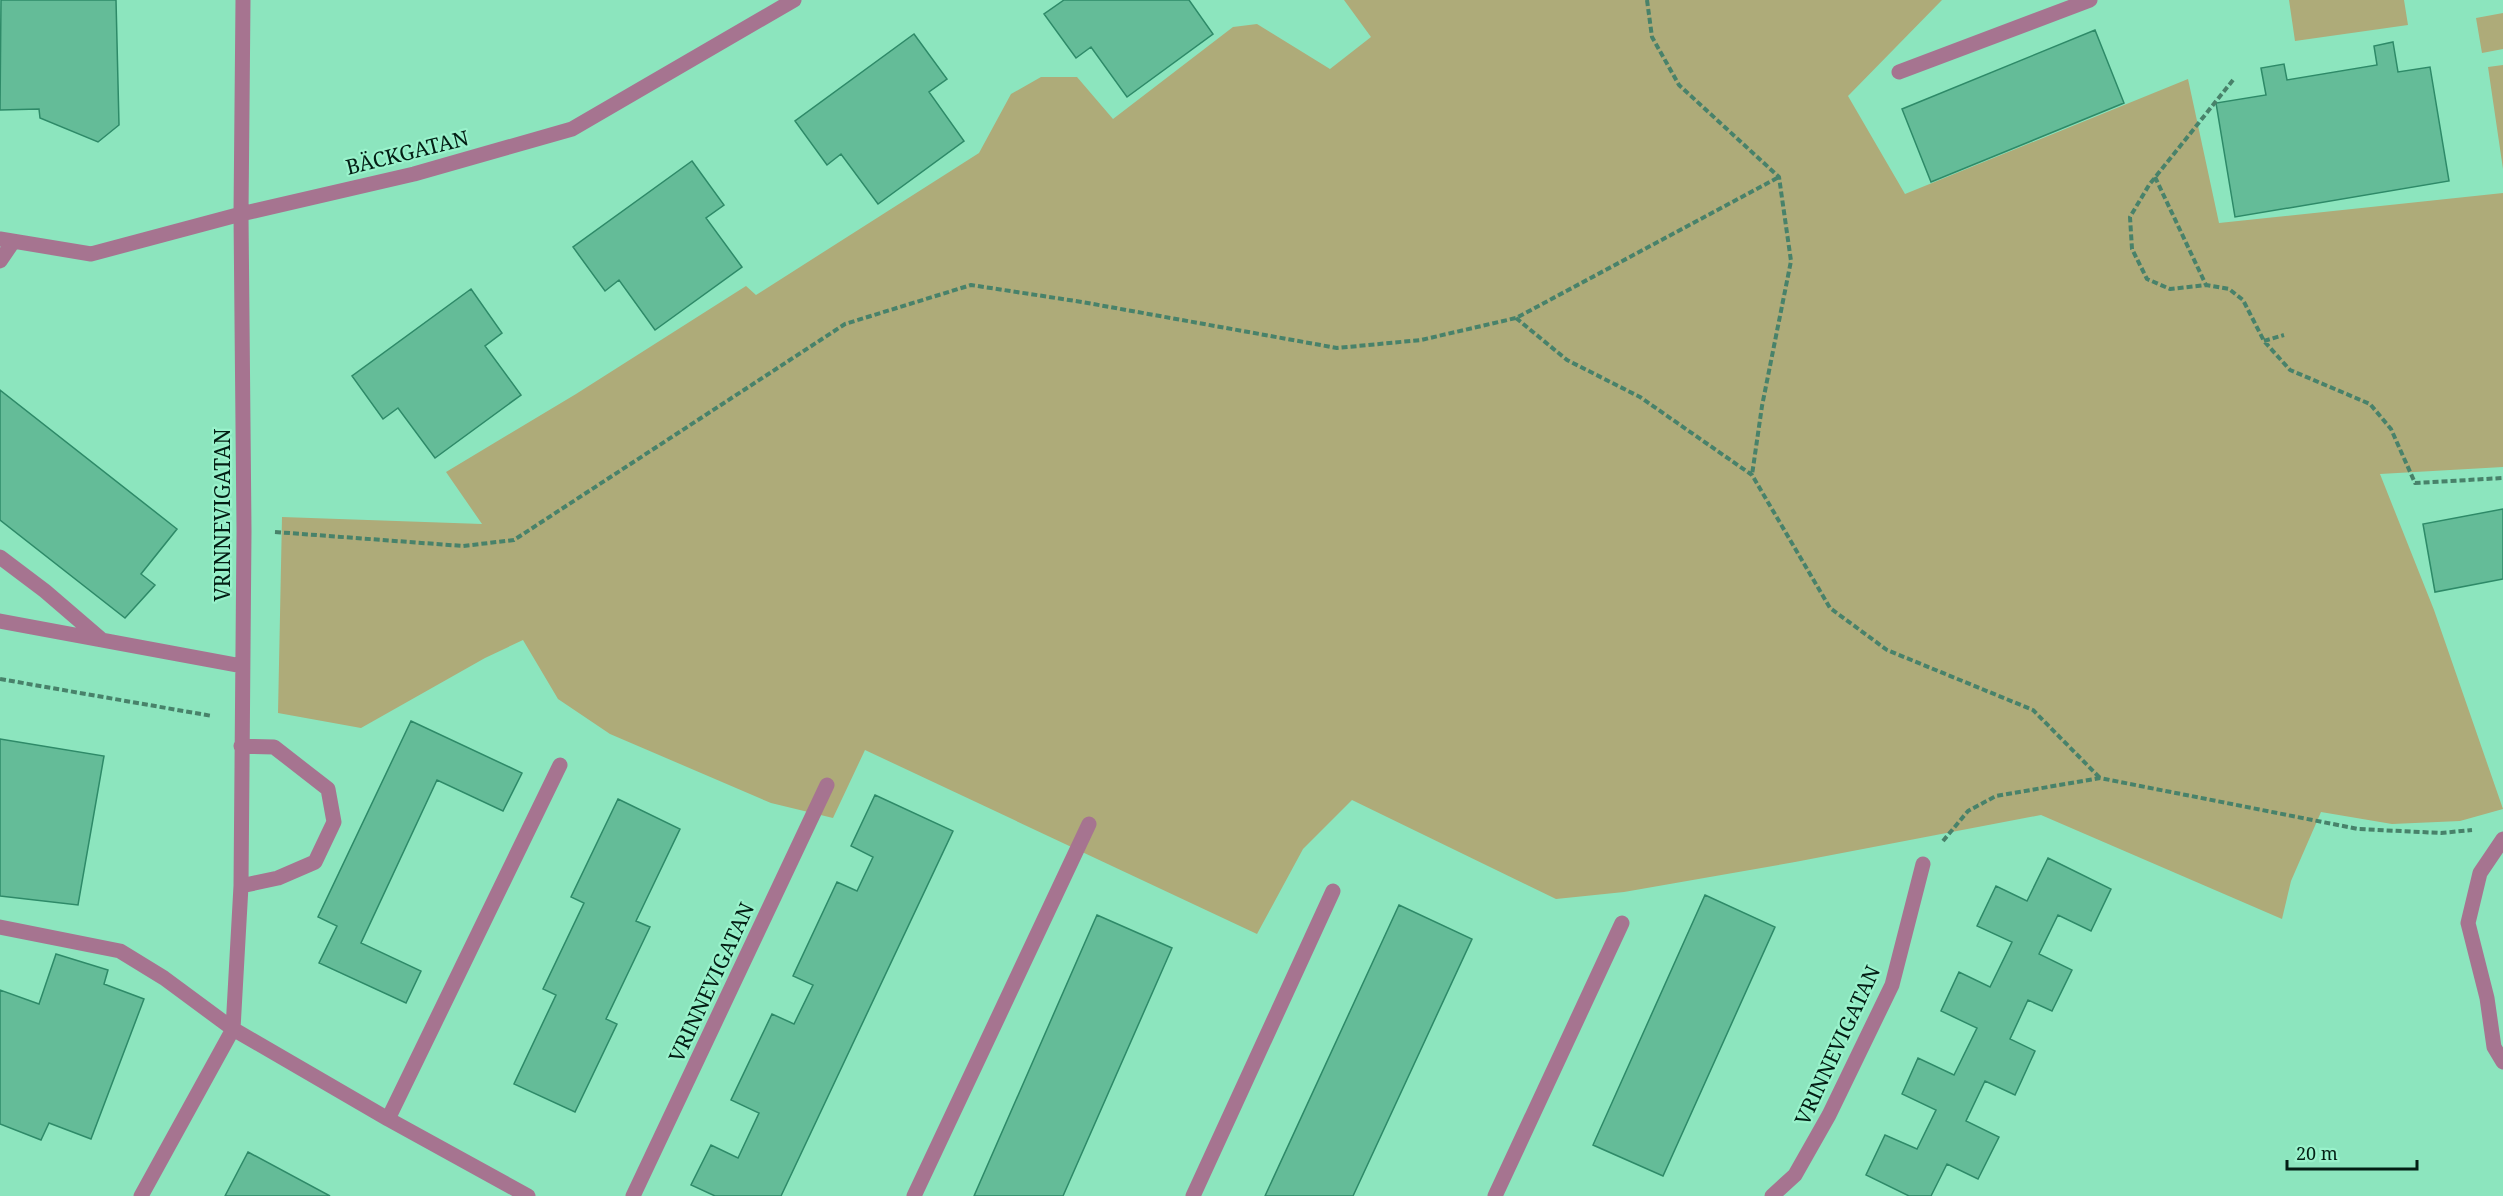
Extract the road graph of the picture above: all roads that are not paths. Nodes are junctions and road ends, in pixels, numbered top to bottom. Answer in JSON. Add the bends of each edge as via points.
{"nodes":[{"id":1,"x":243,"y":0,"type":"edge"},
{"id":2,"x":794,"y":0,"type":"edge"},
{"id":3,"x":2090,"y":0,"type":"edge"},
{"id":4,"x":1899,"y":72,"type":"dead end"},
{"id":5,"x":241,"y":214,"type":"junction"},
{"id":6,"x":6,"y":240,"type":"edge"},
{"id":7,"x":0,"y":261,"type":"edge"},
{"id":8,"x":0,"y":557,"type":"edge"},
{"id":9,"x":0,"y":621,"type":"edge"},
{"id":10,"x":104,"y":642,"type":"junction"},
{"id":11,"x":242,"y":666,"type":"junction"},
{"id":12,"x":241,"y":746,"type":"junction"},
{"id":13,"x":560,"y":765,"type":"dead end"},
{"id":14,"x":827,"y":785,"type":"dead end"},
{"id":15,"x":1089,"y":824,"type":"dead end"},
{"id":16,"x":2503,"y":839,"type":"edge"},
{"id":17,"x":1923,"y":864,"type":"road end"},
{"id":18,"x":241,"y":886,"type":"junction"},
{"id":19,"x":1334,"y":891,"type":"dead end"},
{"id":20,"x":1622,"y":923,"type":"dead end"},
{"id":21,"x":0,"y":927,"type":"edge"},
{"id":22,"x":233,"y":1029,"type":"junction"},
{"id":23,"x":2503,"y":1062,"type":"edge"},
{"id":24,"x":388,"y":1119,"type":"junction"},
{"id":25,"x":141,"y":1196,"type":"edge"},
{"id":26,"x":528,"y":1196,"type":"edge"},
{"id":27,"x":633,"y":1196,"type":"edge"},
{"id":28,"x":914,"y":1196,"type":"edge"},
{"id":29,"x":1193,"y":1196,"type":"edge"},
{"id":30,"x":1495,"y":1196,"type":"edge"},
{"id":31,"x":1772,"y":1196,"type":"edge"}],
"edges":[{"from":1,"to":5,"type":"street","name":"VRINNEVIGATAN"},
{"from":2,"to":5,"type":"street","name":"BÄCKGATAN","via":[[572,129],[414,174]]},
{"from":3,"to":4,"type":"street"},
{"from":5,"to":6,"type":"street","name":"BÄCKGATAN","via":[[91,254]]},
{"from":5,"to":11,"type":"street","name":"VRINNEVIGATAN"},
{"from":6,"to":7,"type":"street"},
{"from":8,"to":10,"type":"street"},
{"from":9,"to":10,"type":"street"},
{"from":10,"to":11,"type":"street"},
{"from":11,"to":12,"type":"street","name":"VRINNEVIGATAN"},
{"from":12,"to":18,"type":"street","name":"VRINNEVIGATAN"},
{"from":12,"to":18,"type":"street","via":[[274,747],[328,789],[334,822],[315,862],[278,878]]},
{"from":13,"to":24,"type":"street"},
{"from":14,"to":27,"type":"street","name":"VRINNEVIGATAN"},
{"from":15,"to":28,"type":"street"},
{"from":16,"to":23,"type":"street","via":[[2480,873],[2468,923],[2487,998],[2494,1047]]},
{"from":17,"to":31,"type":"street","name":"VRINNEVIGATAN","via":[[1892,986],[1818,1135],[1795,1175]]},
{"from":18,"to":22,"type":"street","name":"VRINNEVIGATAN"},
{"from":19,"to":29,"type":"street"},
{"from":20,"to":30,"type":"street"},
{"from":21,"to":22,"type":"street","via":[[120,951]]},
{"from":22,"to":24,"type":"street"},
{"from":22,"to":25,"type":"street","name":"VRINNEVIGATAN"},
{"from":24,"to":26,"type":"street"}]}
